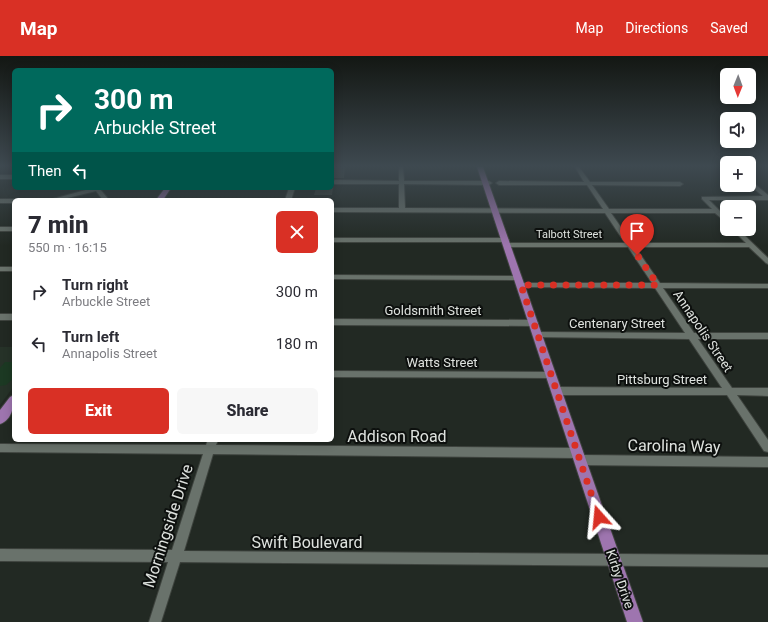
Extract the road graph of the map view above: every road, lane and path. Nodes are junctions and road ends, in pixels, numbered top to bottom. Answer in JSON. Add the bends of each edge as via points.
{"nodes":[{"id":1,"x":78,"y":193,"type":"edge"},
{"id":2,"x":401,"y":193,"type":"edge"},
{"id":3,"x":490,"y":193,"type":"edge"},
{"id":4,"x":595,"y":193,"type":"edge"},
{"id":5,"x":60,"y":198,"type":"edge"},
{"id":6,"x":768,"y":198,"type":"edge"},
{"id":7,"x":0,"y":201,"type":"edge"},
{"id":8,"x":12,"y":201,"type":"edge"},
{"id":9,"x":334,"y":210,"type":"edge"},
{"id":10,"x":402,"y":210,"type":"junction"},
{"id":11,"x":496,"y":210,"type":"junction"},
{"id":12,"x":607,"y":211,"type":"junction"},
{"id":13,"x":717,"y":211,"type":"junction"},
{"id":14,"x":720,"y":214,"type":"edge"},
{"id":15,"x":0,"y":229,"type":"edge"},
{"id":16,"x":12,"y":229,"type":"edge"},
{"id":17,"x":742,"y":236,"type":"edge"},
{"id":18,"x":334,"y":240,"type":"edge"},
{"id":19,"x":507,"y":242,"type":"junction"},
{"id":20,"x":630,"y":244,"type":"junction"},
{"id":21,"x":751,"y":245,"type":"junction"},
{"id":22,"x":768,"y":262,"type":"edge"},
{"id":23,"x":0,"y":264,"type":"edge"},
{"id":24,"x":12,"y":264,"type":"edge"},
{"id":25,"x":0,"y":269,"type":"edge"},
{"id":26,"x":12,"y":269,"type":"edge"},
{"id":27,"x":334,"y":277,"type":"edge"},
{"id":28,"x":520,"y":281,"type":"junction"},
{"id":29,"x":658,"y":285,"type":"junction"},
{"id":30,"x":768,"y":286,"type":"edge"},
{"id":31,"x":0,"y":317,"type":"edge"},
{"id":32,"x":12,"y":317,"type":"edge"},
{"id":33,"x":334,"y":322,"type":"edge"},
{"id":34,"x":536,"y":329,"type":"junction"},
{"id":35,"x":692,"y":336,"type":"junction"},
{"id":36,"x":768,"y":336,"type":"edge"},
{"id":37,"x":334,"y":374,"type":"edge"},
{"id":38,"x":551,"y":375,"type":"junction"},
{"id":39,"x":557,"y":391,"type":"junction"},
{"id":40,"x":730,"y":392,"type":"junction"},
{"id":41,"x":768,"y":392,"type":"edge"},
{"id":42,"x":12,"y":403,"type":"edge"},
{"id":43,"x":0,"y":419,"type":"edge"},
{"id":44,"x":211,"y":445,"type":"edge"},
{"id":45,"x":0,"y":448,"type":"edge"},
{"id":46,"x":768,"y":448,"type":"edge"},
{"id":47,"x":579,"y":456,"type":"junction"},
{"id":48,"x":768,"y":462,"type":"edge"},
{"id":49,"x":0,"y":555,"type":"edge"},
{"id":50,"x":175,"y":557,"type":"junction"},
{"id":51,"x":614,"y":560,"type":"junction"},
{"id":52,"x":768,"y":561,"type":"edge"},
{"id":53,"x":155,"y":622,"type":"edge"},
{"id":54,"x":634,"y":622,"type":"edge"}],
"edges":[{"from":1,"to":5,"type":"street"},
{"from":2,"to":10,"type":"street"},
{"from":3,"to":11,"type":"main road","name":"Kirby Drive"},
{"from":4,"to":12,"type":"street","name":"Annapolis Street"},
{"from":6,"to":13,"type":"street","via":[[704,198]]},
{"from":7,"to":8,"type":"street"},
{"from":9,"to":10,"type":"street"},
{"from":10,"to":11,"type":"street"},
{"from":11,"to":12,"type":"street"},
{"from":11,"to":19,"type":"main road","name":"Kirby Drive"},
{"from":12,"to":13,"type":"street"},
{"from":12,"to":20,"type":"street","name":"Annapolis Street"},
{"from":13,"to":14,"type":"street"},
{"from":15,"to":16,"type":"street"},
{"from":17,"to":21,"type":"street"},
{"from":18,"to":19,"type":"street","name":"Talbott Street"},
{"from":19,"to":20,"type":"street","name":"Talbott Street"},
{"from":19,"to":28,"type":"main road","name":"Kirby Drive"},
{"from":20,"to":21,"type":"street","name":"Talbott Street"},
{"from":20,"to":29,"type":"street","name":"Annapolis Street"},
{"from":21,"to":22,"type":"street"},
{"from":23,"to":24,"type":"street"},
{"from":25,"to":26,"type":"street"},
{"from":27,"to":28,"type":"street"},
{"from":28,"to":29,"type":"street"},
{"from":28,"to":34,"type":"main road","name":"Kirby Drive"},
{"from":29,"to":30,"type":"street"},
{"from":29,"to":35,"type":"street","name":"Annapolis Street"},
{"from":31,"to":32,"type":"street"},
{"from":33,"to":34,"type":"street","name":"Goldsmith Street"},
{"from":34,"to":35,"type":"street","name":"Centenary Street"},
{"from":34,"to":38,"type":"main road","name":"Kirby Drive"},
{"from":35,"to":36,"type":"street","name":"Centenary Street"},
{"from":35,"to":40,"type":"street","name":"Annapolis Street"},
{"from":37,"to":38,"type":"street","name":"Watts Street"},
{"from":38,"to":39,"type":"main road","name":"Kirby Drive"},
{"from":39,"to":40,"type":"street","name":"Pittsburg Street"},
{"from":39,"to":47,"type":"main road","name":"Kirby Drive"},
{"from":40,"to":41,"type":"street","name":"Pittsburg Street"},
{"from":40,"to":46,"type":"street","name":"Annapolis Street"},
{"from":42,"to":43,"type":"main road"},
{"from":44,"to":45,"type":"street","name":"Addison Road"},
{"from":44,"to":47,"type":"street","name":"Addison Road"},
{"from":44,"to":50,"type":"street","name":"Morningside Drive"},
{"from":47,"to":48,"type":"street","name":"Carolina Way"},
{"from":47,"to":51,"type":"main road","name":"Kirby Drive"},
{"from":49,"to":50,"type":"street","name":"Swift Boulevard"},
{"from":50,"to":51,"type":"street","name":"Swift Boulevard"},
{"from":50,"to":53,"type":"street","name":"Morningside Drive"},
{"from":51,"to":52,"type":"street","name":"Swift Boulevard"},
{"from":51,"to":54,"type":"main road","name":"Kirby Drive"}]}
